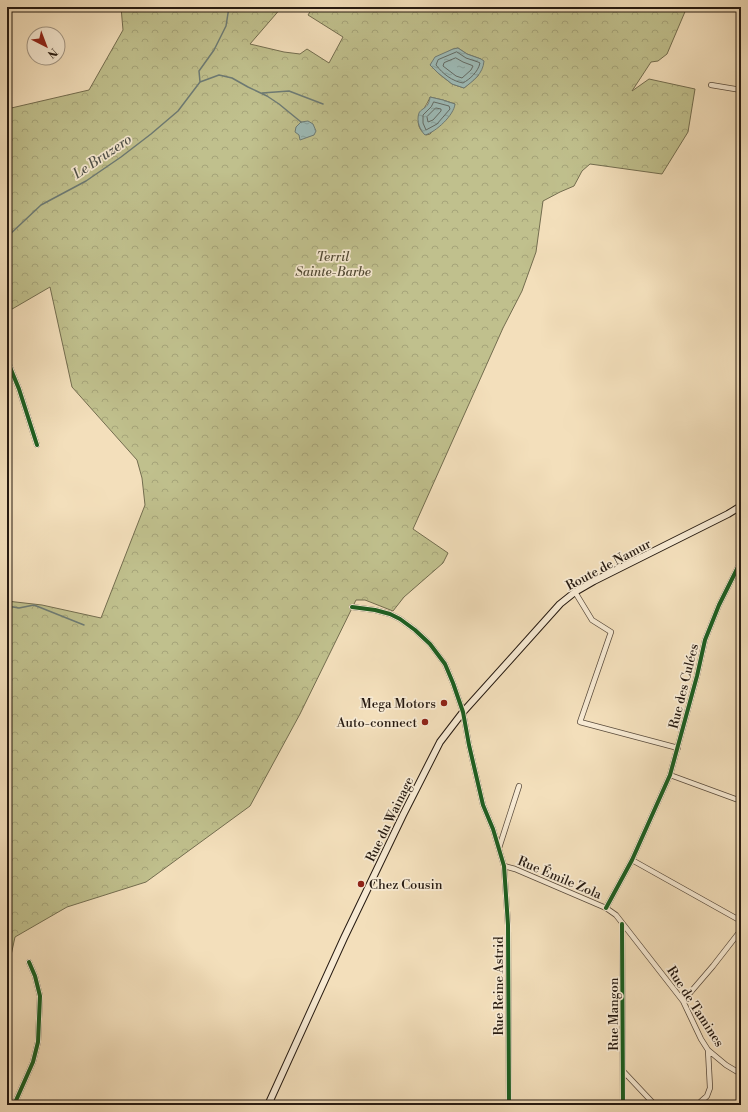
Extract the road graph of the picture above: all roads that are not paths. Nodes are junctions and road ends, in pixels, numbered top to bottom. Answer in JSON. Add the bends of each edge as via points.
{"nodes":[{"id":1,"x":711,"y":85,"type":"dead end"},
{"id":2,"x":741,"y":90,"type":"edge"},
{"id":3,"x":7,"y":360,"type":"edge"},
{"id":4,"x":37,"y":445,"type":"dead end"},
{"id":5,"x":741,"y":506,"type":"edge"},
{"id":6,"x":741,"y":561,"type":"edge"},
{"id":7,"x":575,"y":592,"type":"junction"},
{"id":8,"x":352,"y":607,"type":"dead end"},
{"id":9,"x":504,"y":666,"type":"joint"},
{"id":10,"x":463,"y":712,"type":"junction"},
{"id":11,"x":678,"y":748,"type":"junction"},
{"id":12,"x":670,"y":775,"type":"junction"},
{"id":13,"x":519,"y":786,"type":"dead end"},
{"id":14,"x":741,"y":801,"type":"edge"},
{"id":15,"x":499,"y":848,"type":"junction"},
{"id":16,"x":632,"y":860,"type":"junction"},
{"id":17,"x":504,"y":866,"type":"junction"},
{"id":18,"x":606,"y":908,"type":"junction"},
{"id":19,"x":741,"y":921,"type":"edge"},
{"id":20,"x":622,"y":924,"type":"junction"},
{"id":21,"x":741,"y":930,"type":"edge"},
{"id":22,"x":29,"y":962,"type":"dead end"},
{"id":23,"x":683,"y":1001,"type":"junction"},
{"id":24,"x":708,"y":1050,"type":"junction"},
{"id":25,"x":623,"y":1071,"type":"junction"},
{"id":26,"x":741,"y":1074,"type":"edge"},
{"id":27,"x":14,"y":1105,"type":"edge"},
{"id":28,"x":268,"y":1105,"type":"edge"},
{"id":29,"x":508,"y":1105,"type":"edge"},
{"id":30,"x":623,"y":1105,"type":"edge"},
{"id":31,"x":655,"y":1105,"type":"edge"},
{"id":32,"x":697,"y":1105,"type":"edge"}],
"edges":[{"from":1,"to":2,"type":"street"},
{"from":3,"to":4,"type":"street"},
{"from":5,"to":7,"type":"main road","name":"Route de Namur"},
{"from":6,"to":11,"type":"street","name":"Rue des Culées","via":[[705,640]]},
{"from":7,"to":9,"type":"main road","name":"Route de Namur","via":[[560,604]]},
{"from":7,"to":11,"type":"street","via":[[592,620],[611,632],[580,722]]},
{"from":8,"to":10,"type":"street","name":"Rue Reine Astrid","via":[[390,614],[415,630],[430,644],[445,664]]},
{"from":9,"to":10,"type":"main road","name":"Rue du Wainage"},
{"from":10,"to":15,"type":"street","name":"Rue Reine Astrid","via":[[483,805]]},
{"from":10,"to":28,"type":"main road","name":"Rue du Wainage","via":[[440,742],[403,815]]},
{"from":11,"to":12,"type":"street","name":"Rue des Culées"},
{"from":12,"to":14,"type":"street"},
{"from":12,"to":16,"type":"street","name":"Rue des Culées"},
{"from":13,"to":15,"type":"street"},
{"from":15,"to":17,"type":"street","name":"Rue Reine Astrid"},
{"from":16,"to":18,"type":"street","name":"Rue des Culées"},
{"from":16,"to":19,"type":"street"},
{"from":17,"to":18,"type":"street","name":"Rue Émile Zola"},
{"from":17,"to":29,"type":"street","name":"Rue Reine Astrid","via":[[508,925]]},
{"from":18,"to":20,"type":"street","name":"Rue de Tamines","via":[[616,915]]},
{"from":20,"to":23,"type":"street","name":"Rue de Tamines"},
{"from":20,"to":25,"type":"street","name":"Rue Mangon"},
{"from":21,"to":23,"type":"street"},
{"from":22,"to":27,"type":"street","via":[[40,996],[38,1042],[33,1062]]},
{"from":23,"to":24,"type":"street","name":"Rue de Tamines"},
{"from":24,"to":26,"type":"street","name":"Rue de Tamines"},
{"from":24,"to":32,"type":"street","via":[[710,1088],[707,1096]]},
{"from":25,"to":30,"type":"street","name":"Rue Mangon"},
{"from":25,"to":31,"type":"street"}]}
